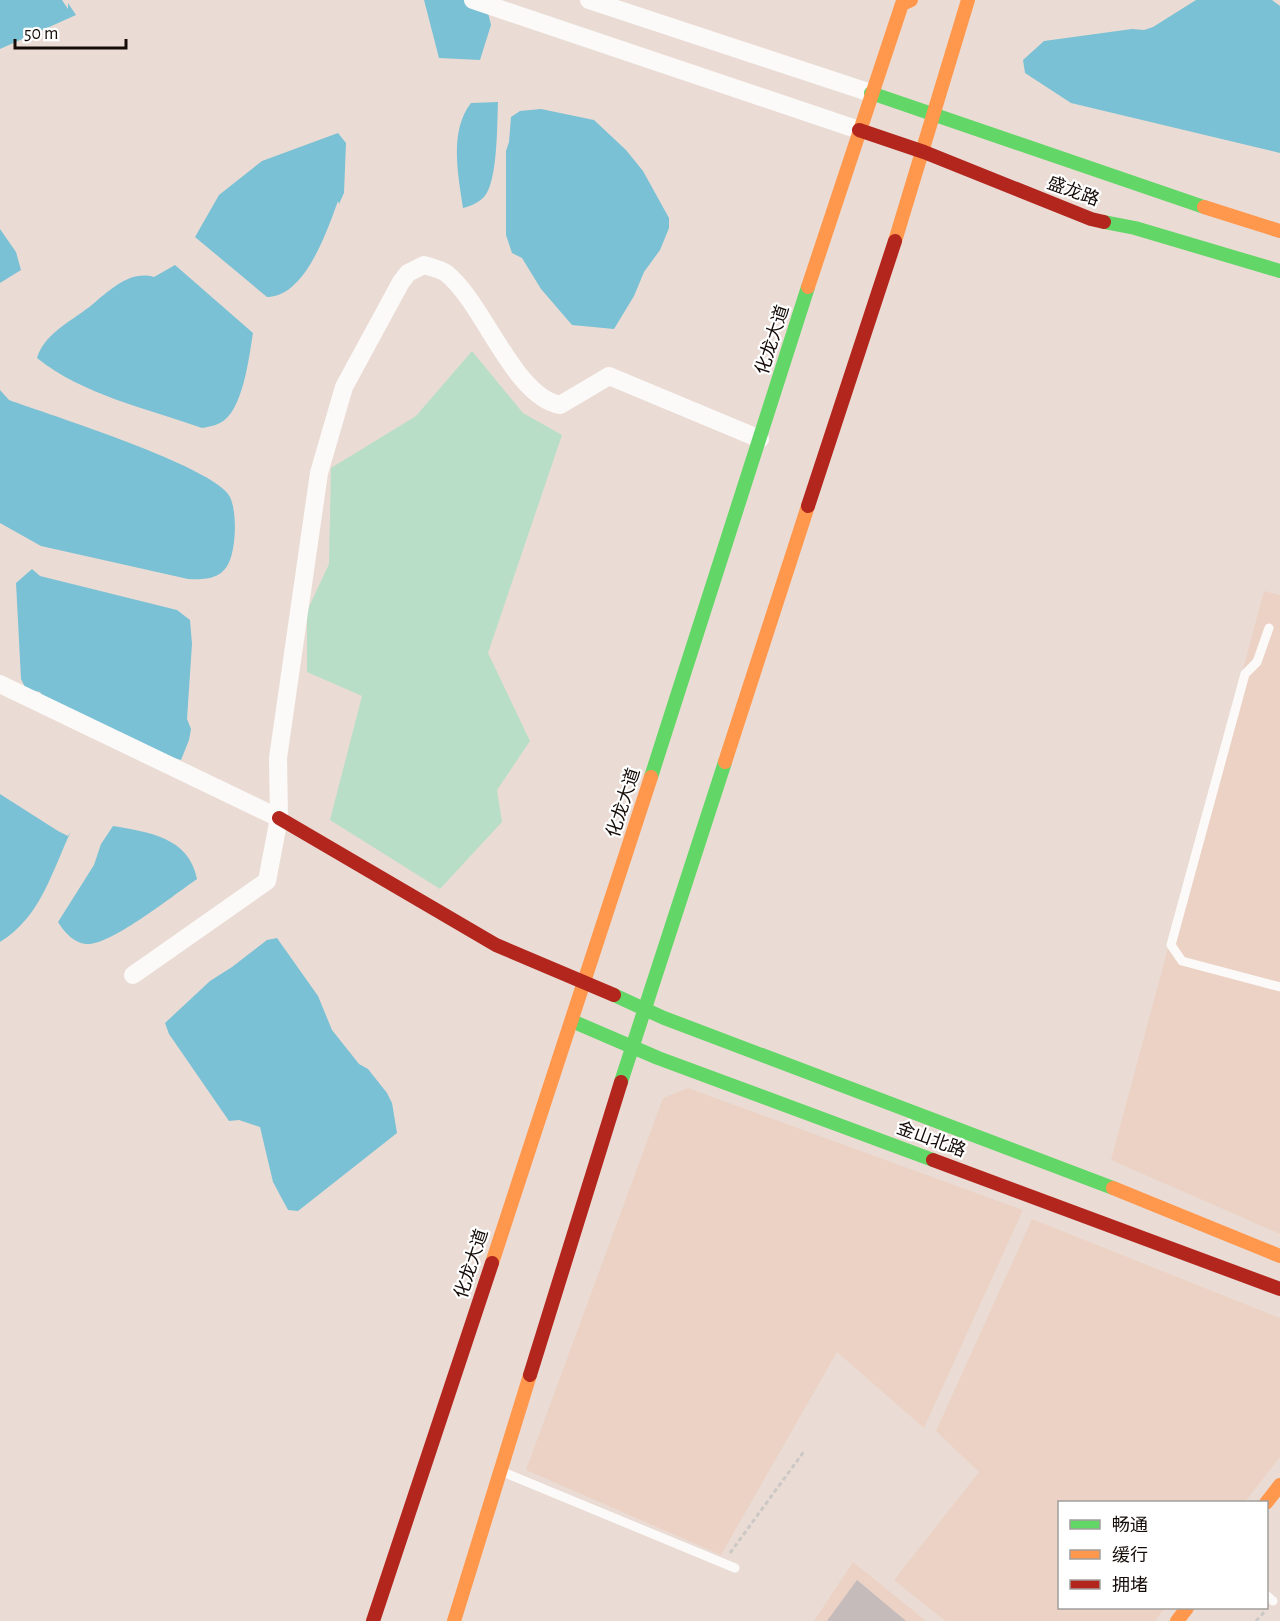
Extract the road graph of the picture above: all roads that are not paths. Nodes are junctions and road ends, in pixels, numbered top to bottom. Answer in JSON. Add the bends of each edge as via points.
{"nodes":[{"id":1,"x":473,"y":0,"type":"edge"},
{"id":2,"x":589,"y":0,"type":"edge"},
{"id":3,"x":911,"y":0,"type":"edge"},
{"id":4,"x":968,"y":0,"type":"edge"},
{"id":5,"x":871,"y":93,"type":"junction"},
{"id":6,"x":935,"y":115,"type":"junction"},
{"id":7,"x":860,"y":130,"type":"junction"},
{"id":8,"x":924,"y":152,"type":"junction"},
{"id":9,"x":1280,"y":231,"type":"edge"},
{"id":10,"x":1280,"y":271,"type":"edge"},
{"id":11,"x":760,"y":439,"type":"junction"},
{"id":12,"x":1269,"y":628,"type":"dead end"},
{"id":13,"x":0,"y":684,"type":"edge"},
{"id":14,"x":279,"y":818,"type":"junction"},
{"id":15,"x":133,"y":975,"type":"dead end"},
{"id":16,"x":584,"y":984,"type":"junction"},
{"id":17,"x":1280,"y":987,"type":"edge"},
{"id":18,"x":645,"y":1008,"type":"junction"},
{"id":19,"x":572,"y":1020,"type":"junction"},
{"id":20,"x":632,"y":1048,"type":"junction"},
{"id":21,"x":1280,"y":1256,"type":"edge"},
{"id":22,"x":1280,"y":1289,"type":"edge"},
{"id":23,"x":500,"y":1471,"type":"junction"},
{"id":24,"x":1280,"y":1485,"type":"edge"},
{"id":25,"x":1268,"y":1501,"type":"edge"},
{"id":26,"x":735,"y":1568,"type":"dead end"},
{"id":27,"x":1186,"y":1609,"type":"edge"},
{"id":28,"x":373,"y":1621,"type":"edge"},
{"id":29,"x":454,"y":1621,"type":"edge"},
{"id":30,"x":1176,"y":1621,"type":"edge"}],
"edges":[{"from":1,"to":7,"type":"street"},
{"from":2,"to":5,"type":"street"},
{"from":3,"to":5,"type":"main road","name":"化龙大道","via":[[902,4]]},
{"from":4,"to":6,"type":"main road"},
{"from":5,"to":6,"type":"main road","name":"盛龙路"},
{"from":5,"to":7,"type":"main road","name":"化龙大道"},
{"from":6,"to":8,"type":"main road"},
{"from":6,"to":9,"type":"main road","name":"盛龙路"},
{"from":7,"to":8,"type":"main road","name":"盛龙路"},
{"from":7,"to":11,"type":"main road","name":"化龙大道"},
{"from":8,"to":10,"type":"main road","name":"盛龙路","via":[[1091,219]]},
{"from":8,"to":18,"type":"main road"},
{"from":11,"to":14,"type":"street","via":[[609,376],[560,405],[547,403],[525,382],[444,272],[423,265],[408,273],[344,387],[319,473],[278,759]]},
{"from":11,"to":16,"type":"main road","name":"化龙大道"},
{"from":12,"to":17,"type":"lane","via":[[1257,662],[1245,674],[1172,945],[1182,961]]},
{"from":13,"to":14,"type":"street"},
{"from":14,"to":15,"type":"street","via":[[267,881]]},
{"from":14,"to":16,"type":"main road","name":"金山北路","via":[[498,946]]},
{"from":16,"to":18,"type":"main road","name":"金山北路"},
{"from":16,"to":19,"type":"main road","name":"化龙大道"},
{"from":18,"to":20,"type":"main road"},
{"from":18,"to":21,"type":"main road","name":"金山北路","via":[[1185,1215]]},
{"from":19,"to":20,"type":"main road","name":"金山北路"},
{"from":19,"to":28,"type":"main road","name":"化龙大道"},
{"from":20,"to":22,"type":"main road","name":"金山北路"},
{"from":20,"to":23,"type":"main road"},
{"from":23,"to":26,"type":"lane"},
{"from":23,"to":29,"type":"main road"},
{"from":24,"to":25,"type":"main road"},
{"from":27,"to":30,"type":"main road"}]}
